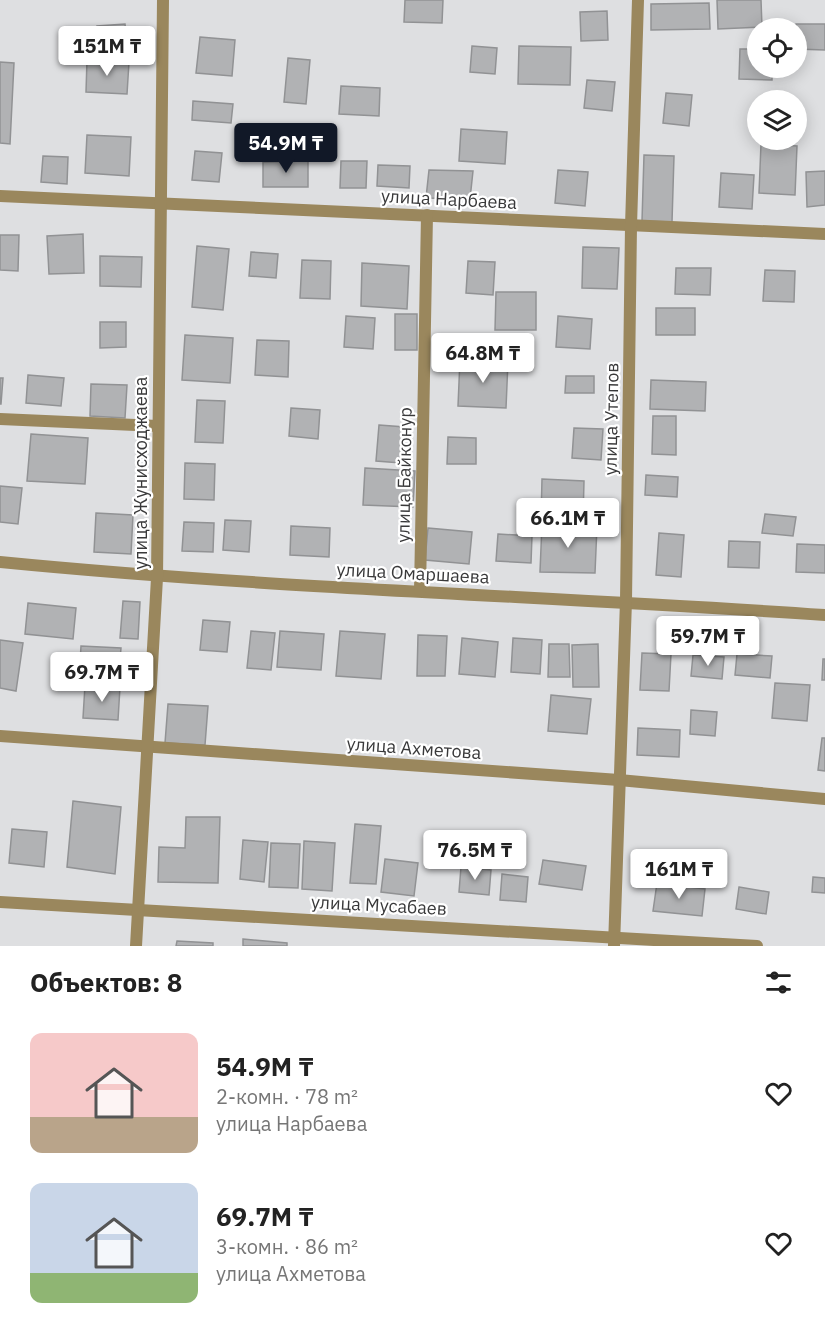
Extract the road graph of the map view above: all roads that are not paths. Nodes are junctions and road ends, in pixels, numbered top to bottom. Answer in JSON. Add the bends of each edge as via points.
{"nodes":[{"id":1,"x":163,"y":0,"type":"edge"},
{"id":2,"x":638,"y":0,"type":"edge"},
{"id":3,"x":0,"y":196,"type":"edge"},
{"id":4,"x":161,"y":202,"type":"junction"},
{"id":5,"x":427,"y":215,"type":"junction"},
{"id":6,"x":631,"y":226,"type":"junction"},
{"id":7,"x":825,"y":234,"type":"edge"},
{"id":8,"x":0,"y":419,"type":"edge"},
{"id":9,"x":158,"y":426,"type":"junction"},
{"id":10,"x":0,"y":562,"type":"edge"},
{"id":11,"x":157,"y":578,"type":"junction"},
{"id":12,"x":420,"y":591,"type":"junction"},
{"id":13,"x":626,"y":601,"type":"junction"},
{"id":14,"x":825,"y":615,"type":"edge"},
{"id":15,"x":0,"y":736,"type":"edge"},
{"id":16,"x":147,"y":749,"type":"junction"},
{"id":17,"x":619,"y":780,"type":"junction"},
{"id":18,"x":825,"y":799,"type":"edge"},
{"id":19,"x":0,"y":902,"type":"edge"},
{"id":20,"x":140,"y":908,"type":"junction"},
{"id":21,"x":614,"y":941,"type":"edge"},
{"id":22,"x":136,"y":946,"type":"edge"},
{"id":23,"x":757,"y":946,"type":"edge"}],
"edges":[{"from":1,"to":4,"type":"street","name":"улица Жунисходжаева"},
{"from":2,"to":6,"type":"street","name":"улица Утепов"},
{"from":3,"to":4,"type":"street","name":"улица Нарбаева"},
{"from":4,"to":5,"type":"street","name":"улица Нарбаева"},
{"from":4,"to":9,"type":"street","name":"улица Жунисходжаева"},
{"from":5,"to":6,"type":"street","name":"улица Нарбаева"},
{"from":5,"to":12,"type":"street","name":"улица Байконур"},
{"from":6,"to":7,"type":"street","name":"улица Нарбаева"},
{"from":6,"to":13,"type":"street","name":"улица Утепов"},
{"from":8,"to":9,"type":"street"},
{"from":9,"to":11,"type":"street","name":"улица Жунисходжаева"},
{"from":10,"to":11,"type":"street","name":"улица Омаршаева"},
{"from":11,"to":12,"type":"street","name":"улица Омаршаева"},
{"from":11,"to":16,"type":"street","name":"улица Жунисходжаева"},
{"from":12,"to":13,"type":"street","name":"улица Омаршаева"},
{"from":13,"to":14,"type":"street","name":"улица Омаршаева"},
{"from":13,"to":17,"type":"street","name":"улица Утепов"},
{"from":15,"to":16,"type":"street","name":"улица Ахметова"},
{"from":16,"to":17,"type":"street","name":"улица Ахметова"},
{"from":16,"to":20,"type":"street","name":"улица Жунисходжаева"},
{"from":17,"to":18,"type":"street","name":"улица Ахметова"},
{"from":17,"to":21,"type":"street","name":"улица Утепов"},
{"from":19,"to":20,"type":"street","name":"улица Мусабаев"},
{"from":20,"to":21,"type":"street","name":"улица Мусабаев"},
{"from":20,"to":22,"type":"street","name":"улица Жунисходжаева"},
{"from":21,"to":23,"type":"street","name":"улица Мусабаев"}]}
